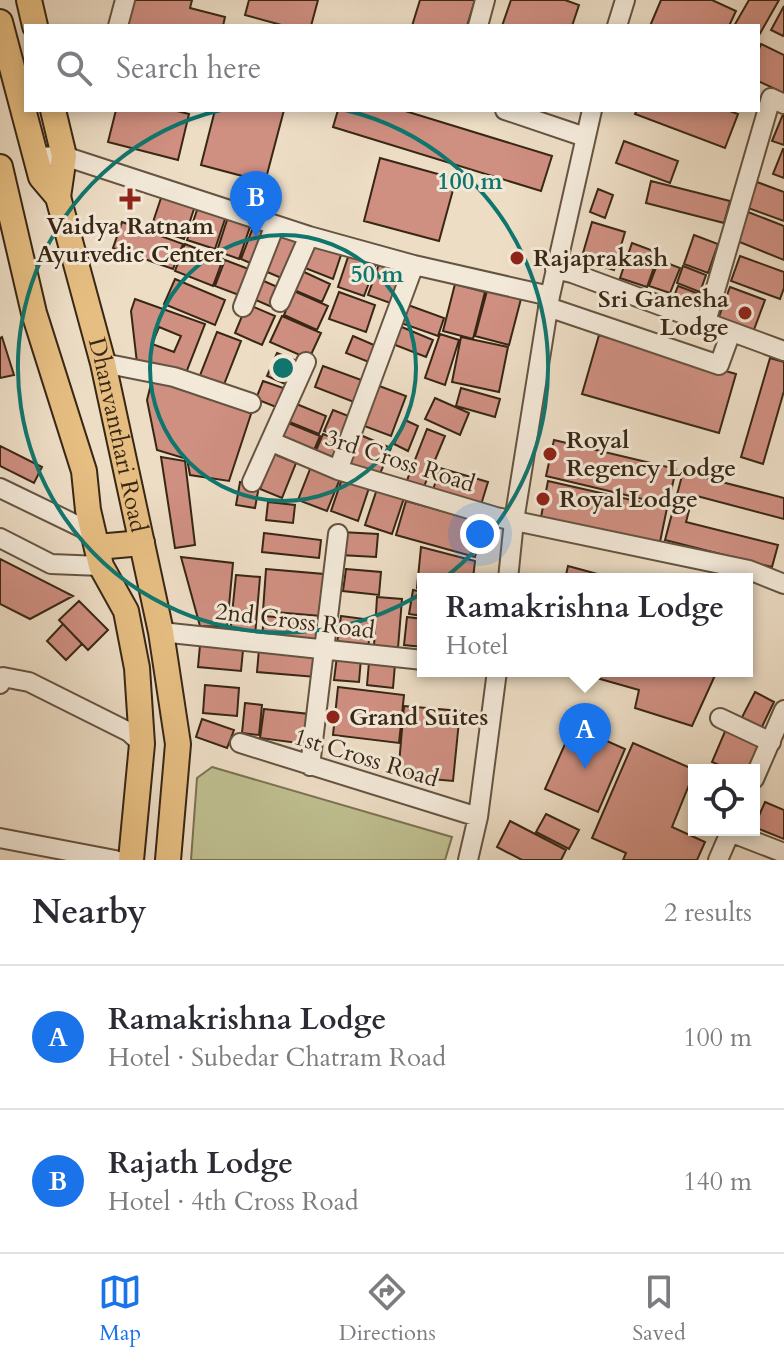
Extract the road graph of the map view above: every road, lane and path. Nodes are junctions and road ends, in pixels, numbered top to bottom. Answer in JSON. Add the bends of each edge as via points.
{"nodes":[{"id":1,"x":29,"y":0,"type":"edge"},
{"id":2,"x":125,"y":0,"type":"edge"},
{"id":3,"x":485,"y":0,"type":"edge"},
{"id":4,"x":625,"y":0,"type":"edge"},
{"id":5,"x":0,"y":22,"type":"edge"},
{"id":6,"x":35,"y":24,"type":"edge"},
{"id":7,"x":119,"y":24,"type":"edge"},
{"id":8,"x":479,"y":24,"type":"edge"},
{"id":9,"x":618,"y":24,"type":"edge"},
{"id":10,"x":784,"y":104,"type":"edge"},
{"id":11,"x":55,"y":112,"type":"edge"},
{"id":12,"x":511,"y":112,"type":"edge"},
{"id":13,"x":591,"y":112,"type":"edge"},
{"id":14,"x":585,"y":137,"type":"junction"},
{"id":15,"x":64,"y":156,"type":"junction"},
{"id":16,"x":35,"y":157,"type":"junction"},
{"id":17,"x":0,"y":167,"type":"edge"},
{"id":18,"x":58,"y":197,"type":"junction"},
{"id":19,"x":0,"y":222,"type":"edge"},
{"id":20,"x":275,"y":225,"type":"junction"},
{"id":21,"x":309,"y":236,"type":"junction"},
{"id":22,"x":414,"y":265,"type":"junction"},
{"id":23,"x":555,"y":269,"type":"junction"},
{"id":24,"x":280,"y":302,"type":"dead end"},
{"id":25,"x":549,"y":302,"type":"junction"},
{"id":26,"x":243,"y":307,"type":"dead end"},
{"id":27,"x":34,"y":313,"type":"junction"},
{"id":28,"x":706,"y":322,"type":"junction"},
{"id":29,"x":731,"y":332,"type":"junction"},
{"id":30,"x":784,"y":351,"type":"edge"},
{"id":31,"x":306,"y":362,"type":"dead end"},
{"id":32,"x":103,"y":363,"type":"junction"},
{"id":33,"x":251,"y":403,"type":"dead end"},
{"id":34,"x":272,"y":442,"type":"junction"},
{"id":35,"x":338,"y":470,"type":"junction"},
{"id":36,"x":252,"y":482,"type":"dead end"},
{"id":37,"x":0,"y":488,"type":"edge"},
{"id":38,"x":514,"y":521,"type":"junction"},
{"id":39,"x":338,"y":534,"type":"dead end"},
{"id":40,"x":0,"y":538,"type":"edge"},
{"id":41,"x":142,"y":543,"type":"junction"},
{"id":42,"x":97,"y":549,"type":"junction"},
{"id":43,"x":509,"y":573,"type":"edge"},
{"id":44,"x":784,"y":584,"type":"edge"},
{"id":45,"x":161,"y":632,"type":"junction"},
{"id":46,"x":324,"y":649,"type":"junction"},
{"id":47,"x":417,"y":659,"type":"edge"},
{"id":48,"x":496,"y":677,"type":"edge"},
{"id":49,"x":0,"y":684,"type":"edge"},
{"id":50,"x":784,"y":710,"type":"edge"},
{"id":51,"x":720,"y":718,"type":"dead end"},
{"id":52,"x":771,"y":742,"type":"junction"},
{"id":53,"x":240,"y":743,"type":"dead end"},
{"id":54,"x":142,"y":744,"type":"junction"},
{"id":55,"x":310,"y":766,"type":"junction"},
{"id":56,"x":760,"y":766,"type":"edge"},
{"id":57,"x":478,"y":817,"type":"junction"},
{"id":58,"x":728,"y":836,"type":"edge"},
{"id":59,"x":742,"y":836,"type":"edge"},
{"id":60,"x":0,"y":838,"type":"edge"},
{"id":61,"x":784,"y":853,"type":"edge"},
{"id":62,"x":474,"y":858,"type":"edge"},
{"id":63,"x":115,"y":860,"type":"edge"},
{"id":64,"x":131,"y":860,"type":"edge"},
{"id":65,"x":168,"y":860,"type":"edge"},
{"id":66,"x":718,"y":860,"type":"edge"}],
"edges":[{"from":1,"to":6,"type":"main road"},
{"from":2,"to":7,"type":"street"},
{"from":3,"to":8,"type":"street"},
{"from":4,"to":9,"type":"street"},
{"from":5,"to":16,"type":"main road","name":"Dhanvanthari Road"},
{"from":10,"to":28,"type":"street","via":[[771,98]]},
{"from":11,"to":15,"type":"main road"},
{"from":12,"to":14,"type":"street"},
{"from":13,"to":14,"type":"street"},
{"from":14,"to":23,"type":"street"},
{"from":15,"to":16,"type":"street"},
{"from":15,"to":18,"type":"main road"},
{"from":15,"to":20,"type":"street"},
{"from":16,"to":18,"type":"main road","name":"Dhanvanthari Road","via":[[41,177]]},
{"from":17,"to":27,"type":"main road","name":"Dhanvanthari Road"},
{"from":18,"to":32,"type":"main road","name":"Dhanvanthari Road"},
{"from":19,"to":27,"type":"street"},
{"from":20,"to":21,"type":"street"},
{"from":20,"to":26,"type":"street"},
{"from":21,"to":22,"type":"street"},
{"from":21,"to":24,"type":"street"},
{"from":22,"to":25,"type":"street"},
{"from":22,"to":35,"type":"street"},
{"from":23,"to":25,"type":"street"},
{"from":23,"to":28,"type":"street"},
{"from":25,"to":29,"type":"street","via":[[719,365]]},
{"from":25,"to":38,"type":"street"},
{"from":27,"to":42,"type":"main road","name":"Dhanvanthari Road","via":[[84,471]]},
{"from":28,"to":29,"type":"street"},
{"from":29,"to":30,"type":"street"},
{"from":31,"to":34,"type":"street"},
{"from":32,"to":33,"type":"street","via":[[174,377]]},
{"from":32,"to":41,"type":"main road","name":"Dhanvanthari Road"},
{"from":34,"to":35,"type":"street","name":"3rd Cross Road"},
{"from":34,"to":36,"type":"street"},
{"from":35,"to":38,"type":"street","name":"3rd Cross Road"},
{"from":37,"to":42,"type":"street"},
{"from":38,"to":43,"type":"street"},
{"from":38,"to":44,"type":"street","name":"3rd Cross Road","via":[[749,570]]},
{"from":39,"to":46,"type":"street"},
{"from":40,"to":42,"type":"street","via":[[51,564]]},
{"from":41,"to":42,"type":"main road"},
{"from":41,"to":45,"type":"main road","name":"Dhanvanthari Road"},
{"from":42,"to":54,"type":"main road","name":"Dhanvanthari Road","via":[[126,611],[137,668]]},
{"from":45,"to":46,"type":"street","name":"2nd Cross Road"},
{"from":45,"to":65,"type":"main road","name":"Dhanvanthari Road","via":[[178,744]]},
{"from":46,"to":47,"type":"street","name":"2nd Cross Road"},
{"from":46,"to":55,"type":"street"},
{"from":48,"to":57,"type":"street"},
{"from":49,"to":54,"type":"street","via":[[3,677],[29,682],[129,732]]},
{"from":50,"to":52,"type":"street"},
{"from":51,"to":52,"type":"street"},
{"from":52,"to":56,"type":"street"},
{"from":53,"to":55,"type":"street","name":"1st Cross Road"},
{"from":54,"to":64,"type":"main road","name":"Dhanvanthari Road"},
{"from":55,"to":57,"type":"street","name":"1st Cross Road"},
{"from":57,"to":62,"type":"street"},
{"from":58,"to":66,"type":"street"},
{"from":59,"to":61,"type":"street"},
{"from":60,"to":63,"type":"street"}]}
